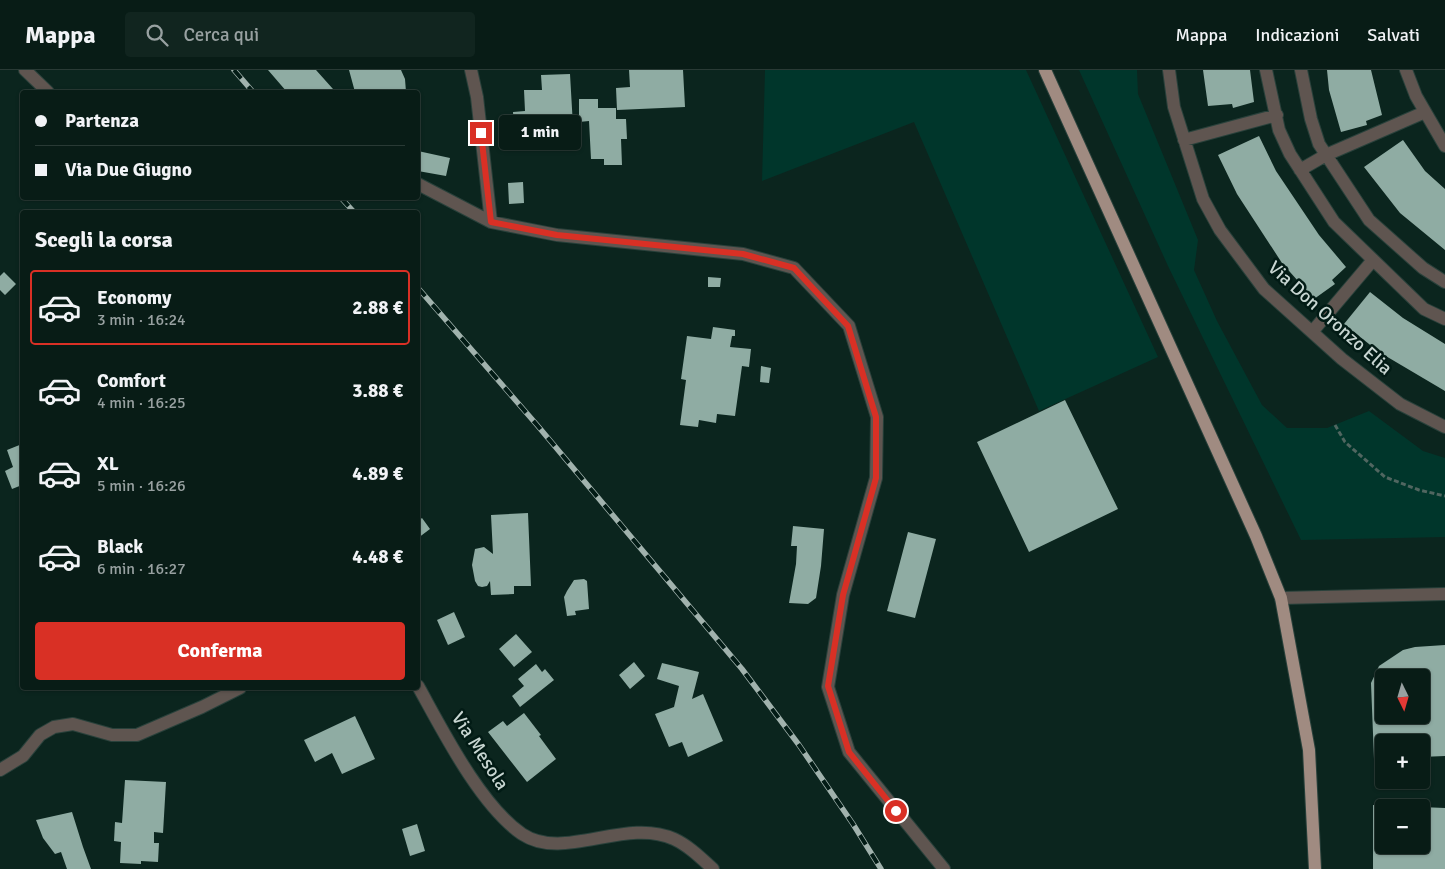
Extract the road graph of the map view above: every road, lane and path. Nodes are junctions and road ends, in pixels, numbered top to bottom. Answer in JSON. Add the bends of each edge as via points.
{"nodes":[{"id":1,"x":25,"y":70,"type":"edge"},
{"id":2,"x":472,"y":70,"type":"edge"},
{"id":3,"x":1045,"y":70,"type":"edge"},
{"id":4,"x":1169,"y":70,"type":"edge"},
{"id":5,"x":1266,"y":70,"type":"edge"},
{"id":6,"x":1301,"y":70,"type":"edge"},
{"id":7,"x":1406,"y":70,"type":"edge"},
{"id":8,"x":46,"y":90,"type":"edge"},
{"id":9,"x":1424,"y":112,"type":"junction"},
{"id":10,"x":1277,"y":115,"type":"junction"},
{"id":11,"x":1184,"y":140,"type":"junction"},
{"id":12,"x":1445,"y":146,"type":"edge"},
{"id":13,"x":1326,"y":155,"type":"junction"},
{"id":14,"x":1300,"y":170,"type":"junction"},
{"id":15,"x":420,"y":185,"type":"edge"},
{"id":16,"x":491,"y":222,"type":"junction"},
{"id":17,"x":1373,"y":260,"type":"junction"},
{"id":18,"x":1445,"y":282,"type":"edge"},
{"id":19,"x":1445,"y":319,"type":"edge"},
{"id":20,"x":1312,"y":332,"type":"junction"},
{"id":21,"x":1335,"y":424,"type":"dead end"},
{"id":22,"x":1445,"y":427,"type":"edge"},
{"id":23,"x":1445,"y":496,"type":"edge"},
{"id":24,"x":1445,"y":594,"type":"edge"},
{"id":25,"x":1281,"y":598,"type":"junction"},
{"id":26,"x":420,"y":689,"type":"edge"},
{"id":27,"x":236,"y":690,"type":"edge"},
{"id":28,"x":0,"y":770,"type":"edge"},
{"id":29,"x":713,"y":869,"type":"edge"},
{"id":30,"x":944,"y":869,"type":"edge"},
{"id":31,"x":1315,"y":869,"type":"edge"}],
"edges":[{"from":1,"to":8,"type":"street"},
{"from":2,"to":16,"type":"street"},
{"from":3,"to":25,"type":"main road"},
{"from":4,"to":11,"type":"street","name":"Via Don Oronzo Elia","via":[[1174,107]]},
{"from":5,"to":10,"type":"street"},
{"from":6,"to":13,"type":"street","via":[[1311,119]]},
{"from":7,"to":9,"type":"street"},
{"from":9,"to":12,"type":"street"},
{"from":9,"to":13,"type":"street"},
{"from":10,"to":11,"type":"street"},
{"from":10,"to":14,"type":"street","via":[[1279,130]]},
{"from":11,"to":20,"type":"street","name":"Via Don Oronzo Elia","via":[[1203,199],[1220,230],[1264,289]]},
{"from":13,"to":14,"type":"street"},
{"from":13,"to":18,"type":"street","via":[[1369,220],[1422,268]]},
{"from":14,"to":17,"type":"street","via":[[1334,222]]},
{"from":15,"to":16,"type":"street"},
{"from":16,"to":30,"type":"street","via":[[557,235],[743,254],[794,268],[848,326],[876,417],[876,478],[843,595],[828,686],[849,752]]},
{"from":17,"to":19,"type":"street","via":[[1424,309]]},
{"from":17,"to":20,"type":"street"},
{"from":20,"to":22,"type":"street","name":"Via Don Oronzo Elia","via":[[1400,404]]},
{"from":21,"to":23,"type":"path","via":[[1344,442],[1384,477]]},
{"from":24,"to":25,"type":"street"},
{"from":25,"to":31,"type":"main road","via":[[1309,750]]},
{"from":26,"to":29,"type":"street","name":"Via Mesola","via":[[480,792],[523,834],[541,842],[559,844],[619,834],[658,835],[688,847]]},
{"from":27,"to":28,"type":"street","via":[[137,734],[112,736],[73,724],[54,727],[40,735],[23,756]]}]}
